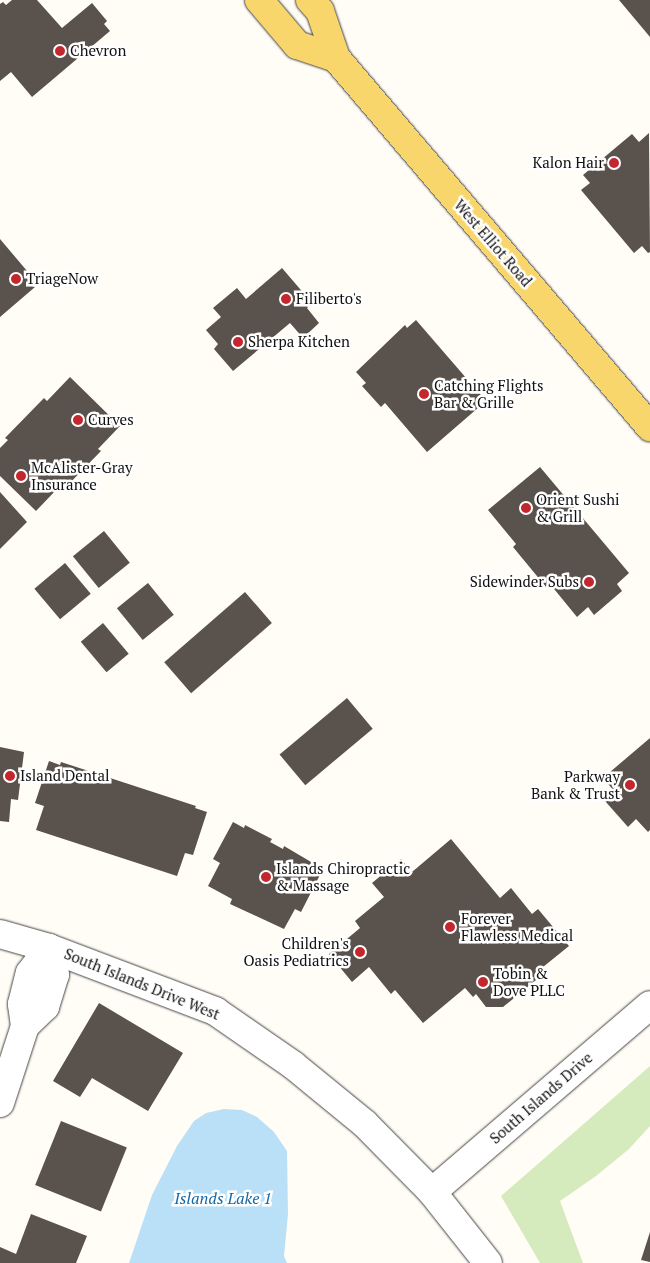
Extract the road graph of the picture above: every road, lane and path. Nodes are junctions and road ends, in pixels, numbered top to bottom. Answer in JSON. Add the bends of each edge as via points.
{"nodes":[{"id":1,"x":259,"y":0,"type":"edge"},
{"id":2,"x":310,"y":0,"type":"edge"},
{"id":3,"x":336,"y":58,"type":"junction"},
{"id":4,"x":650,"y":427,"type":"edge"},
{"id":5,"x":0,"y":934,"type":"edge"},
{"id":6,"x":49,"y":948,"type":"junction"},
{"id":7,"x":650,"y":1005,"type":"edge"},
{"id":8,"x":0,"y":1103,"type":"edge"},
{"id":9,"x":432,"y":1192,"type":"junction"},
{"id":10,"x":488,"y":1263,"type":"edge"}],
"edges":[{"from":1,"to":3,"type":"main road","via":[[297,45]]},
{"from":2,"to":3,"type":"main road","name":"West Elliot Road","via":[[320,11]]},
{"from":3,"to":4,"type":"main road","name":"West Elliot Road"},
{"from":5,"to":6,"type":"street","name":"South Islands Drive West"},
{"from":6,"to":8,"type":"street","via":[[55,975],[45,1007],[25,1026]]},
{"from":6,"to":9,"type":"street","name":"South Islands Drive West","via":[[215,1011],[293,1065],[365,1124]]},
{"from":7,"to":9,"type":"street","name":"South Islands Drive"},
{"from":9,"to":10,"type":"street","name":"South Islands Drive West"}]}
